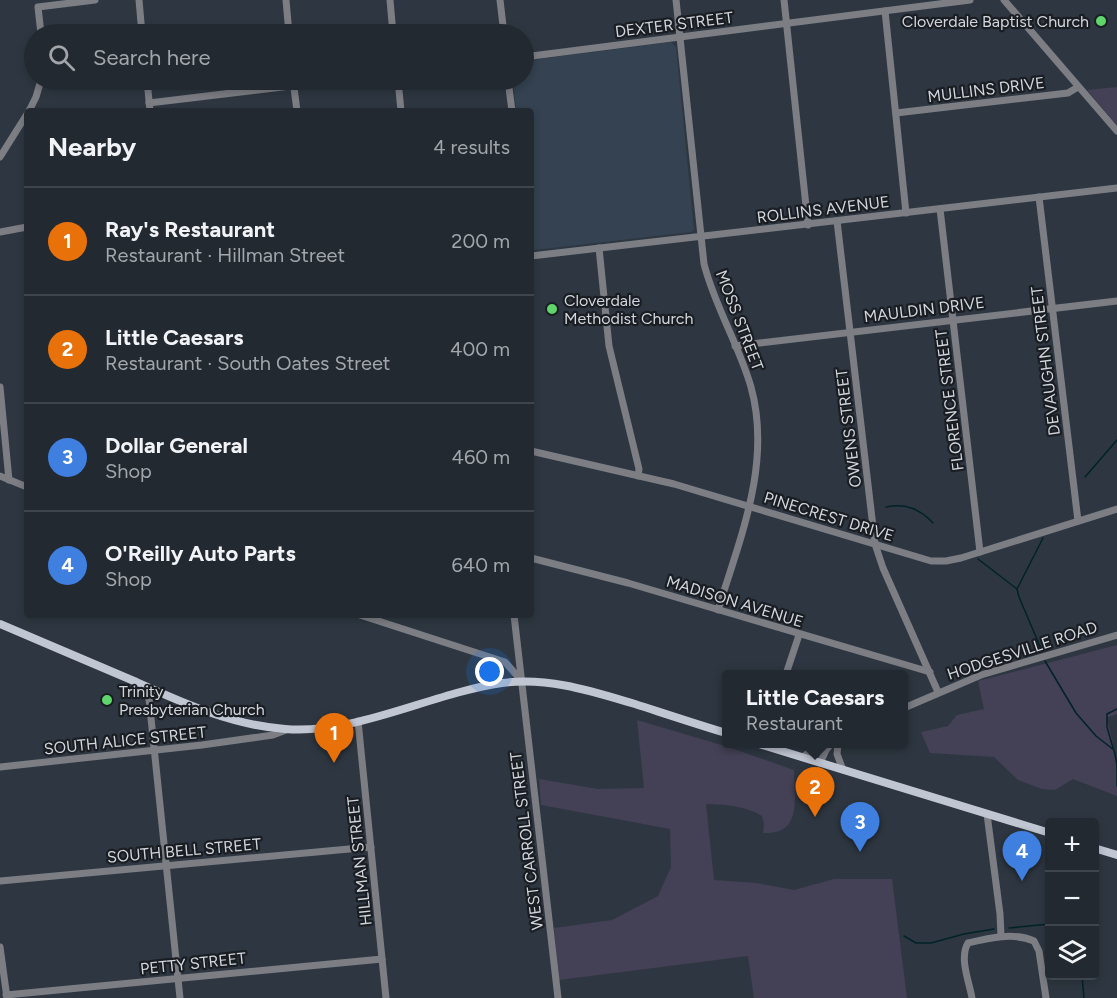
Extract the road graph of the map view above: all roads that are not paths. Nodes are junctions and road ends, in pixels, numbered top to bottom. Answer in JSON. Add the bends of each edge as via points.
{"nodes":[{"id":1,"x":95,"y":0,"type":"edge"},
{"id":2,"x":139,"y":0,"type":"edge"},
{"id":3,"x":286,"y":0,"type":"edge"},
{"id":4,"x":390,"y":0,"type":"edge"},
{"id":5,"x":500,"y":0,"type":"edge"},
{"id":6,"x":676,"y":0,"type":"edge"},
{"id":7,"x":784,"y":0,"type":"edge"},
{"id":8,"x":970,"y":0,"type":"edge"},
{"id":9,"x":1004,"y":0,"type":"edge"},
{"id":10,"x":885,"y":11,"type":"junction"},
{"id":11,"x":787,"y":23,"type":"junction"},
{"id":12,"x":40,"y":24,"type":"edge"},
{"id":13,"x":141,"y":24,"type":"edge"},
{"id":14,"x":288,"y":24,"type":"edge"},
{"id":15,"x":392,"y":24,"type":"edge"},
{"id":16,"x":503,"y":24,"type":"edge"},
{"id":17,"x":680,"y":37,"type":"junction"},
{"id":18,"x":534,"y":56,"type":"edge"},
{"id":19,"x":1078,"y":87,"type":"junction"},
{"id":20,"x":38,"y":90,"type":"edge"},
{"id":21,"x":148,"y":90,"type":"edge"},
{"id":22,"x":248,"y":90,"type":"edge"},
{"id":23,"x":295,"y":90,"type":"edge"},
{"id":24,"x":399,"y":90,"type":"edge"},
{"id":25,"x":509,"y":90,"type":"edge"},
{"id":26,"x":149,"y":107,"type":"edge"},
{"id":27,"x":30,"y":108,"type":"edge"},
{"id":28,"x":297,"y":108,"type":"edge"},
{"id":29,"x":401,"y":108,"type":"edge"},
{"id":30,"x":512,"y":108,"type":"edge"},
{"id":31,"x":896,"y":113,"type":"junction"},
{"id":32,"x":24,"y":119,"type":"edge"},
{"id":33,"x":1117,"y":131,"type":"edge"},
{"id":34,"x":0,"y":158,"type":"edge"},
{"id":35,"x":1117,"y":188,"type":"edge"},
{"id":36,"x":1039,"y":197,"type":"junction"},
{"id":37,"x":940,"y":209,"type":"junction"},
{"id":38,"x":906,"y":213,"type":"junction"},
{"id":39,"x":837,"y":221,"type":"junction"},
{"id":40,"x":808,"y":225,"type":"junction"},
{"id":41,"x":24,"y":228,"type":"edge"},
{"id":42,"x":0,"y":232,"type":"edge"},
{"id":43,"x":701,"y":236,"type":"junction"},
{"id":44,"x":599,"y":248,"type":"junction"},
{"id":45,"x":534,"y":256,"type":"edge"},
{"id":46,"x":1117,"y":301,"type":"edge"},
{"id":47,"x":1052,"y":308,"type":"junction"},
{"id":48,"x":953,"y":320,"type":"junction"},
{"id":49,"x":850,"y":332,"type":"junction"},
{"id":50,"x":735,"y":346,"type":"junction"},
{"id":51,"x":0,"y":387,"type":"edge"},
{"id":52,"x":534,"y":452,"type":"edge"},
{"id":53,"x":0,"y":476,"type":"edge"},
{"id":54,"x":638,"y":476,"type":"junction"},
{"id":55,"x":9,"y":480,"type":"junction"},
{"id":56,"x":24,"y":486,"type":"edge"},
{"id":57,"x":749,"y":506,"type":"junction"},
{"id":58,"x":1117,"y":509,"type":"edge"},
{"id":59,"x":1078,"y":521,"type":"junction"},
{"id":60,"x":875,"y":544,"type":"junction"},
{"id":61,"x":980,"y":552,"type":"junction"},
{"id":62,"x":534,"y":559,"type":"edge"},
{"id":63,"x":718,"y":610,"type":"junction"},
{"id":64,"x":369,"y":618,"type":"edge"},
{"id":65,"x":514,"y":618,"type":"edge"},
{"id":66,"x":0,"y":624,"type":"edge"},
{"id":67,"x":799,"y":635,"type":"junction"},
{"id":68,"x":1117,"y":635,"type":"edge"},
{"id":69,"x":788,"y":670,"type":"edge"},
{"id":70,"x":930,"y":672,"type":"junction"},
{"id":71,"x":521,"y":681,"type":"junction"},
{"id":72,"x":151,"y":689,"type":"junction"},
{"id":73,"x":938,"y":692,"type":"junction"},
{"id":74,"x":908,"y":706,"type":"edge"},
{"id":75,"x":358,"y":721,"type":"junction"},
{"id":76,"x":287,"y":729,"type":"junction"},
{"id":77,"x":722,"y":732,"type":"edge"},
{"id":78,"x":773,"y":748,"type":"edge"},
{"id":79,"x":815,"y":748,"type":"edge"},
{"id":80,"x":828,"y":748,"type":"edge"},
{"id":81,"x":838,"y":748,"type":"edge"},
{"id":82,"x":154,"y":751,"type":"junction"},
{"id":83,"x":803,"y":758,"type":"junction"},
{"id":84,"x":820,"y":763,"type":"junction"},
{"id":85,"x":0,"y":766,"type":"edge"},
{"id":86,"x":843,"y":770,"type":"junction"},
{"id":87,"x":987,"y":814,"type":"junction"},
{"id":88,"x":1045,"y":831,"type":"edge"},
{"id":89,"x":371,"y":847,"type":"junction"},
{"id":90,"x":1099,"y":849,"type":"edge"},
{"id":91,"x":1117,"y":855,"type":"edge"},
{"id":92,"x":166,"y":864,"type":"junction"},
{"id":93,"x":0,"y":881,"type":"edge"},
{"id":94,"x":1001,"y":936,"type":"junction"},
{"id":95,"x":0,"y":947,"type":"edge"},
{"id":96,"x":382,"y":958,"type":"junction"},
{"id":97,"x":178,"y":977,"type":"junction"},
{"id":98,"x":6,"y":997,"type":"edge"},
{"id":99,"x":180,"y":998,"type":"edge"},
{"id":100,"x":386,"y":998,"type":"edge"},
{"id":101,"x":558,"y":998,"type":"edge"},
{"id":102,"x":972,"y":998,"type":"edge"},
{"id":103,"x":1046,"y":998,"type":"edge"}],
"edges":[{"from":1,"to":12,"type":"street","via":[[38,7]]},
{"from":2,"to":13,"type":"street"},
{"from":3,"to":14,"type":"street"},
{"from":4,"to":15,"type":"street"},
{"from":5,"to":16,"type":"street"},
{"from":6,"to":17,"type":"street","name":"MOSS STREET"},
{"from":7,"to":11,"type":"street"},
{"from":8,"to":10,"type":"street","name":"DEXTER STREET"},
{"from":9,"to":19,"type":"street"},
{"from":10,"to":11,"type":"street","name":"DEXTER STREET"},
{"from":10,"to":31,"type":"street"},
{"from":11,"to":17,"type":"street","name":"DEXTER STREET"},
{"from":11,"to":40,"type":"street"},
{"from":17,"to":18,"type":"street","name":"DEXTER STREET"},
{"from":17,"to":43,"type":"street","name":"MOSS STREET"},
{"from":19,"to":31,"type":"street","name":"MULLINS DRIVE","via":[[1068,93]]},
{"from":19,"to":33,"type":"street"},
{"from":20,"to":27,"type":"street"},
{"from":21,"to":26,"type":"street"},
{"from":22,"to":26,"type":"street"},
{"from":23,"to":28,"type":"street"},
{"from":24,"to":29,"type":"street"},
{"from":25,"to":30,"type":"street"},
{"from":31,"to":38,"type":"street"},
{"from":32,"to":34,"type":"street"},
{"from":35,"to":36,"type":"street","name":"ROLLINS AVENUE"},
{"from":36,"to":37,"type":"street","name":"ROLLINS AVENUE"},
{"from":36,"to":47,"type":"street","name":"DEVAUGHN STREET"},
{"from":37,"to":38,"type":"street","name":"ROLLINS AVENUE"},
{"from":37,"to":48,"type":"street","name":"FLORENCE STREET"},
{"from":38,"to":39,"type":"street","name":"ROLLINS AVENUE"},
{"from":39,"to":40,"type":"street","name":"ROLLINS AVENUE"},
{"from":39,"to":49,"type":"street","name":"OWENS STREET"},
{"from":40,"to":43,"type":"street","name":"ROLLINS AVENUE"},
{"from":41,"to":42,"type":"street"},
{"from":43,"to":44,"type":"street","name":"ROLLINS AVENUE"},
{"from":43,"to":50,"type":"street","name":"MOSS STREET","via":[[707,276]]},
{"from":44,"to":45,"type":"street","name":"ROLLINS AVENUE"},
{"from":44,"to":54,"type":"street","via":[[609,346]]},
{"from":46,"to":47,"type":"street","name":"MAULDIN DRIVE"},
{"from":47,"to":48,"type":"street","name":"MAULDIN DRIVE"},
{"from":47,"to":59,"type":"street","name":"DEVAUGHN STREET"},
{"from":48,"to":49,"type":"street","name":"MAULDIN DRIVE"},
{"from":48,"to":61,"type":"street","name":"FLORENCE STREET"},
{"from":49,"to":50,"type":"street","name":"MAULDIN DRIVE"},
{"from":49,"to":60,"type":"street","name":"OWENS STREET"},
{"from":50,"to":57,"type":"street","name":"MOSS STREET","via":[[751,387],[758,434],[758,460]]},
{"from":51,"to":55,"type":"street"},
{"from":52,"to":54,"type":"street","name":"PINECREST DRIVE"},
{"from":53,"to":55,"type":"street"},
{"from":54,"to":57,"type":"street","name":"PINECREST DRIVE"},
{"from":55,"to":56,"type":"street"},
{"from":57,"to":60,"type":"street","name":"PINECREST DRIVE"},
{"from":57,"to":63,"type":"street","name":"MOSS STREET"},
{"from":58,"to":59,"type":"street","name":"PINECREST DRIVE"},
{"from":59,"to":61,"type":"street","name":"PINECREST DRIVE"},
{"from":60,"to":61,"type":"street","name":"PINECREST DRIVE","via":[[939,562]]},
{"from":60,"to":70,"type":"street","name":"OWENS STREET"},
{"from":62,"to":63,"type":"street","name":"MADISON AVENUE"},
{"from":63,"to":67,"type":"street","name":"MADISON AVENUE"},
{"from":64,"to":71,"type":"street","via":[[506,662]]},
{"from":65,"to":71,"type":"street","name":"WEST CARROLL STREET"},
{"from":66,"to":72,"type":"main road"},
{"from":67,"to":69,"type":"street"},
{"from":67,"to":70,"type":"street","name":"MADISON AVENUE"},
{"from":68,"to":73,"type":"street","name":"HODGESVILLE ROAD","via":[[1002,667]]},
{"from":70,"to":73,"type":"street","name":"OWENS STREET"},
{"from":71,"to":75,"type":"main road","via":[[479,688]]},
{"from":71,"to":77,"type":"main road","via":[[575,686]]},
{"from":71,"to":101,"type":"street","name":"WEST CARROLL STREET"},
{"from":72,"to":76,"type":"main road","via":[[227,719]]},
{"from":72,"to":82,"type":"street"},
{"from":73,"to":74,"type":"street","name":"HODGESVILLE ROAD"},
{"from":75,"to":76,"type":"main road"},
{"from":75,"to":89,"type":"street","name":"HILLMAN STREET"},
{"from":76,"to":82,"type":"street","name":"SOUTH ALICE STREET","via":[[273,735]]},
{"from":78,"to":83,"type":"main road"},
{"from":79,"to":83,"type":"street"},
{"from":80,"to":84,"type":"street"},
{"from":81,"to":86,"type":"street"},
{"from":82,"to":85,"type":"street","name":"SOUTH ALICE STREET"},
{"from":82,"to":92,"type":"street"},
{"from":83,"to":84,"type":"main road"},
{"from":84,"to":86,"type":"main road"},
{"from":86,"to":87,"type":"main road"},
{"from":87,"to":88,"type":"main road"},
{"from":87,"to":94,"type":"street"},
{"from":89,"to":92,"type":"street","name":"SOUTH BELL STREET"},
{"from":89,"to":96,"type":"street","name":"HILLMAN STREET"},
{"from":90,"to":91,"type":"main road"},
{"from":92,"to":93,"type":"street","name":"SOUTH BELL STREET"},
{"from":92,"to":97,"type":"street"},
{"from":94,"to":102,"type":"street","via":[[968,943],[964,950]]},
{"from":94,"to":103,"type":"street","via":[[1035,941]]},
{"from":95,"to":98,"type":"street"},
{"from":96,"to":97,"type":"street","name":"PETTY STREET"},
{"from":96,"to":100,"type":"street","name":"HILLMAN STREET"},
{"from":97,"to":98,"type":"street","name":"PETTY STREET"},
{"from":97,"to":99,"type":"street"}]}
